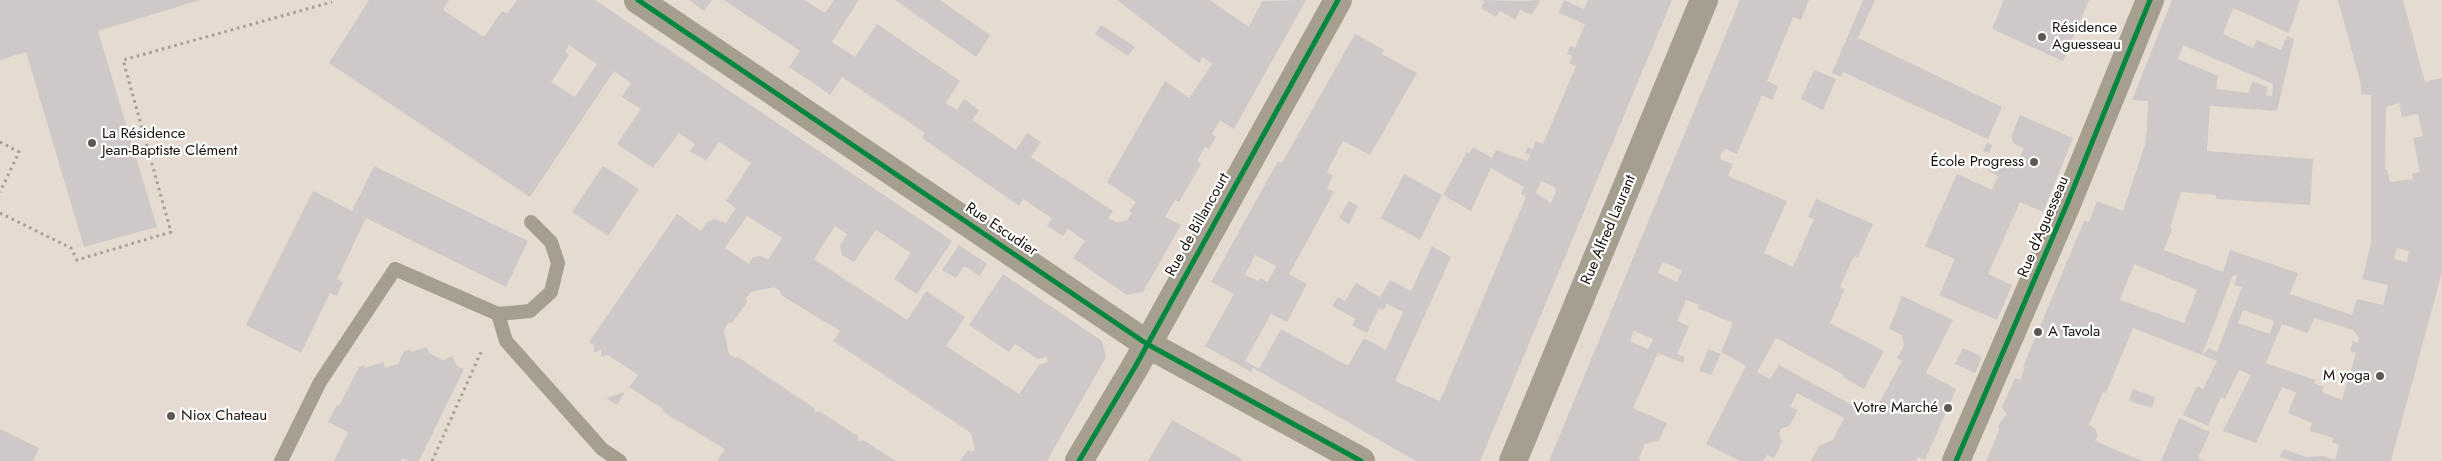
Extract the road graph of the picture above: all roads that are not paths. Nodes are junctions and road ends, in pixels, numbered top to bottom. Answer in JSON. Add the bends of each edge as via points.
{"nodes":[{"id":1,"x":638,"y":0,"type":"edge"},
{"id":2,"x":1338,"y":0,"type":"edge"},
{"id":3,"x":1704,"y":0,"type":"edge"},
{"id":4,"x":2150,"y":0,"type":"edge"},
{"id":5,"x":531,"y":222,"type":"dead end"},
{"id":6,"x":498,"y":314,"type":"junction"},
{"id":7,"x":1147,"y":344,"type":"junction"},
{"id":8,"x":281,"y":461,"type":"edge"},
{"id":9,"x":620,"y":461,"type":"edge"},
{"id":10,"x":1079,"y":461,"type":"edge"},
{"id":11,"x":1361,"y":461,"type":"edge"},
{"id":12,"x":1513,"y":461,"type":"edge"},
{"id":13,"x":1956,"y":461,"type":"edge"}],
"edges":[{"from":1,"to":7,"type":"street","name":"Rue Escudier"},
{"from":2,"to":7,"type":"street","name":"Rue de Billancourt"},
{"from":3,"to":12,"type":"street","name":"Rue Alfred Laurant"},
{"from":4,"to":13,"type":"street","name":"Rue d'Aguesseau","via":[[2067,204]]},
{"from":5,"to":6,"type":"lane","via":[[551,242],[558,263],[551,292],[530,311]]},
{"from":6,"to":8,"type":"lane","via":[[395,269],[320,382]]},
{"from":6,"to":9,"type":"lane","via":[[506,341],[602,449]]},
{"from":7,"to":10,"type":"street","name":"Rue de Billancourt"},
{"from":7,"to":11,"type":"street","name":"Rue Escudier"}]}
